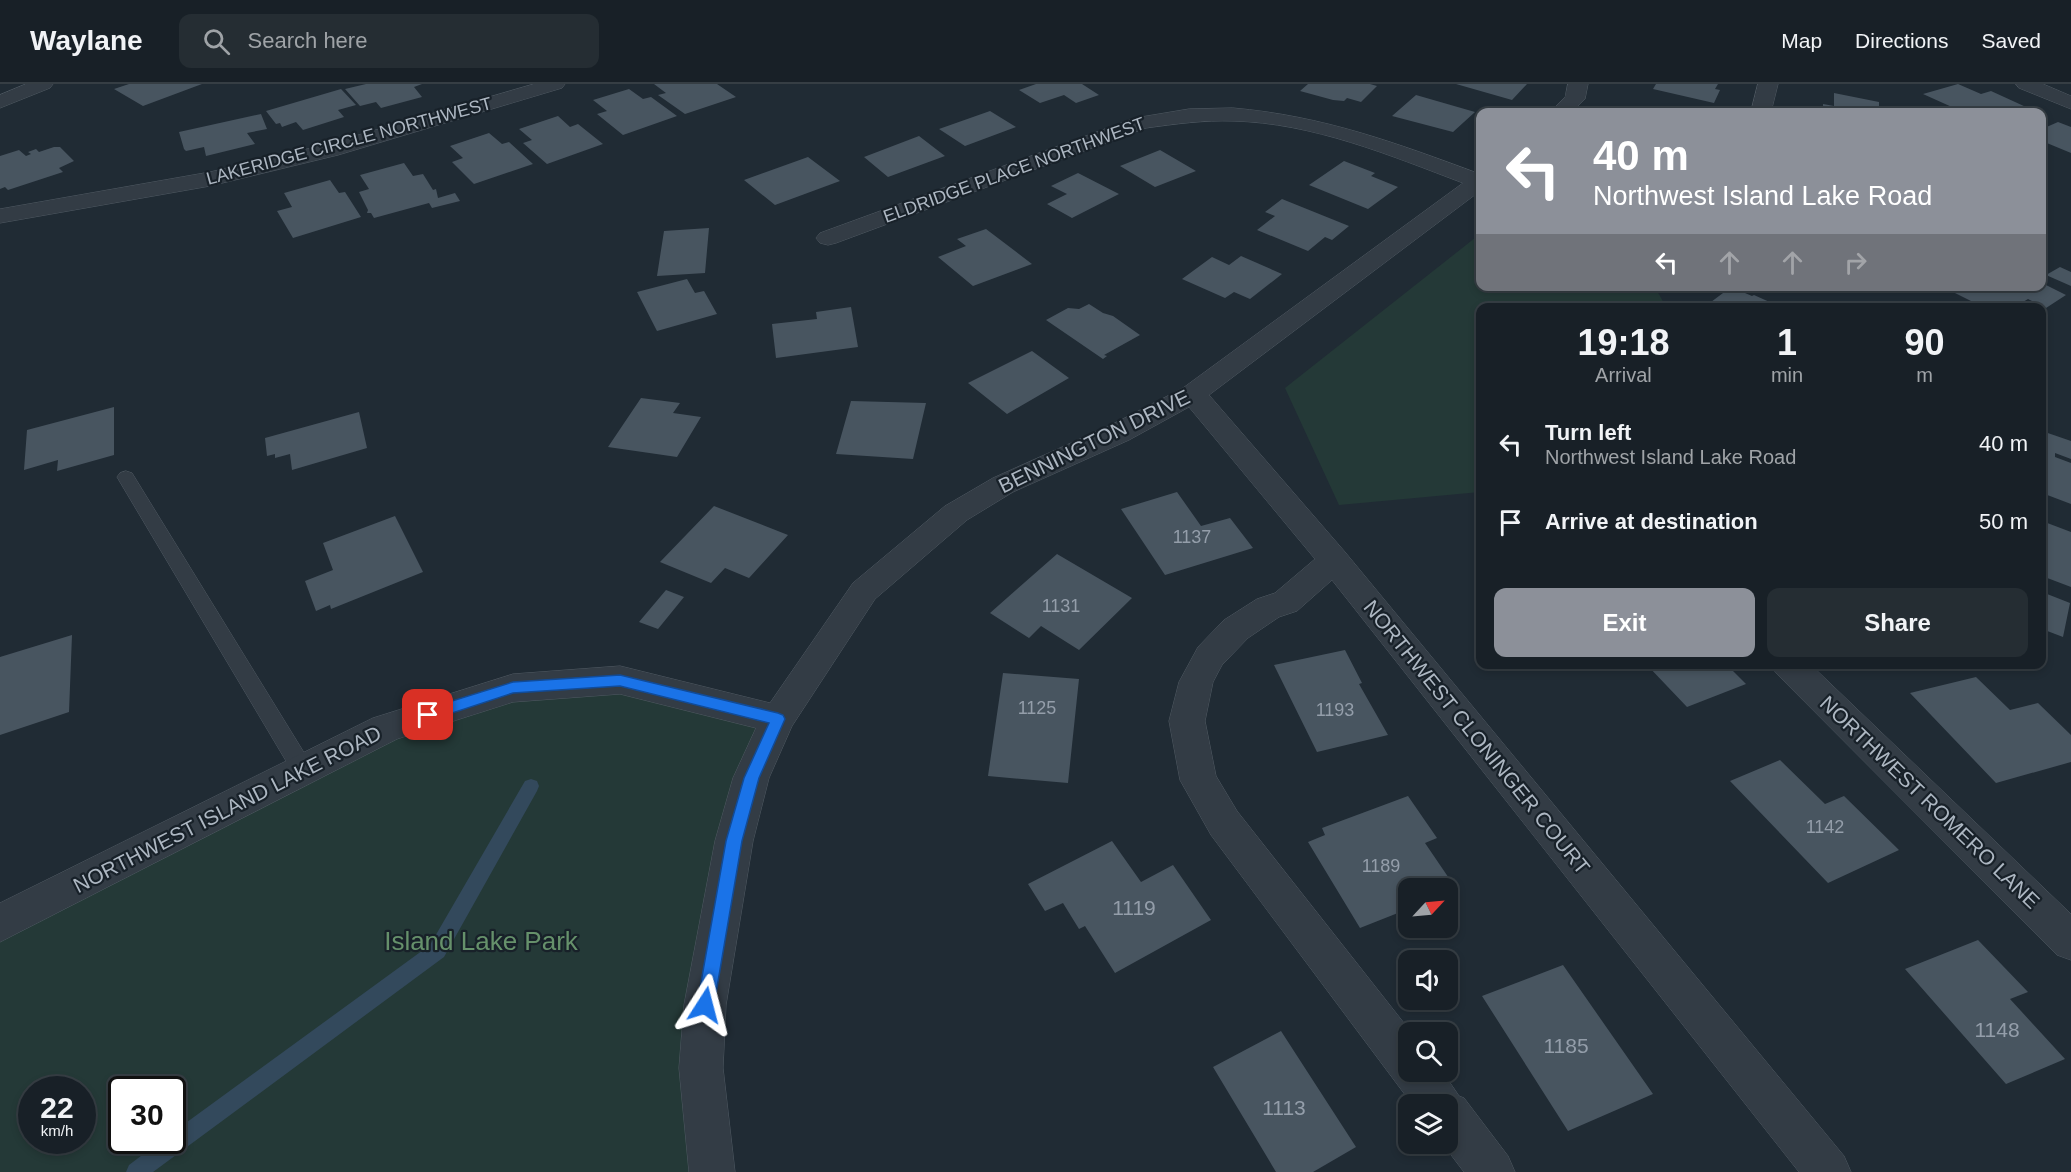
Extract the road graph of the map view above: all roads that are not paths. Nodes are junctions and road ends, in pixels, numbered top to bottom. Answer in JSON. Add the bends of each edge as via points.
{"nodes":[{"id":1,"x":555,"y":84,"type":"edge"},
{"id":2,"x":1578,"y":84,"type":"edge"},
{"id":3,"x":1768,"y":84,"type":"edge"},
{"id":4,"x":2026,"y":84,"type":"edge"},
{"id":5,"x":35,"y":85,"type":"edge"},
{"id":6,"x":0,"y":102,"type":"edge"},
{"id":7,"x":2071,"y":103,"type":"edge"},
{"id":8,"x":1565,"y":108,"type":"edge"},
{"id":9,"x":1762,"y":108,"type":"edge"},
{"id":10,"x":1476,"y":181,"type":"edge"},
{"id":11,"x":1476,"y":185,"type":"edge"},
{"id":12,"x":0,"y":216,"type":"edge"},
{"id":13,"x":828,"y":238,"type":"dead end"},
{"id":14,"x":1193,"y":394,"type":"junction"},
{"id":15,"x":126,"y":477,"type":"dead end"},
{"id":16,"x":1334,"y":560,"type":"junction"},
{"id":17,"x":1793,"y":669,"type":"edge"},
{"id":18,"x":778,"y":719,"type":"junction"},
{"id":19,"x":303,"y":770,"type":"junction"},
{"id":20,"x":0,"y":923,"type":"edge"},
{"id":21,"x":2071,"y":941,"type":"edge"},
{"id":22,"x":1398,"y":1051,"type":"edge"},
{"id":23,"x":1423,"y":1082,"type":"edge"},
{"id":24,"x":1432,"y":1094,"type":"edge"},
{"id":25,"x":1458,"y":1127,"type":"edge"},
{"id":26,"x":712,"y":1172,"type":"edge"},
{"id":27,"x":1492,"y":1172,"type":"edge"},
{"id":28,"x":1828,"y":1172,"type":"edge"}],
"edges":[{"from":1,"to":12,"type":"street","name":"LAKERIDGE CIRCLE NORTHWEST","via":[[330,150],[210,179]]},
{"from":2,"to":8,"type":"street","via":[[1575,99]]},
{"from":3,"to":9,"type":"street"},
{"from":4,"to":7,"type":"street"},
{"from":5,"to":6,"type":"street"},
{"from":10,"to":13,"type":"street","name":"ELDRIDGE PLACE NORTHWEST","via":[[1327,127],[1282,118],[1179,115],[1142,122]]},
{"from":11,"to":14,"type":"street","name":"BENNINGTON DRIVE"},
{"from":14,"to":16,"type":"street","name":"NORTHWEST CLONINGER COURT"},
{"from":14,"to":18,"type":"street","name":"BENNINGTON DRIVE","via":[[1119,433],[1003,485],[956,513],[864,591]]},
{"from":15,"to":19,"type":"lane"},
{"from":16,"to":22,"type":"street","via":[[1286,602],[1268,608],[1236,629],[1210,656],[1196,682],[1187,721],[1198,780],[1224,823]]},
{"from":16,"to":28,"type":"street","name":"NORTHWEST CLONINGER COURT"},
{"from":17,"to":21,"type":"street","name":"NORTHWEST ROMERO LANE"},
{"from":18,"to":19,"type":"street","name":"NORTHWEST ISLAND LAKE ROAD","via":[[620,680],[513,688],[386,728]]},
{"from":18,"to":26,"type":"street","via":[[752,778],[734,841],[705,1005],[701,1068]]},
{"from":19,"to":20,"type":"street","name":"NORTHWEST ISLAND LAKE ROAD"},
{"from":23,"to":24,"type":"street"},
{"from":25,"to":27,"type":"street"}]}
